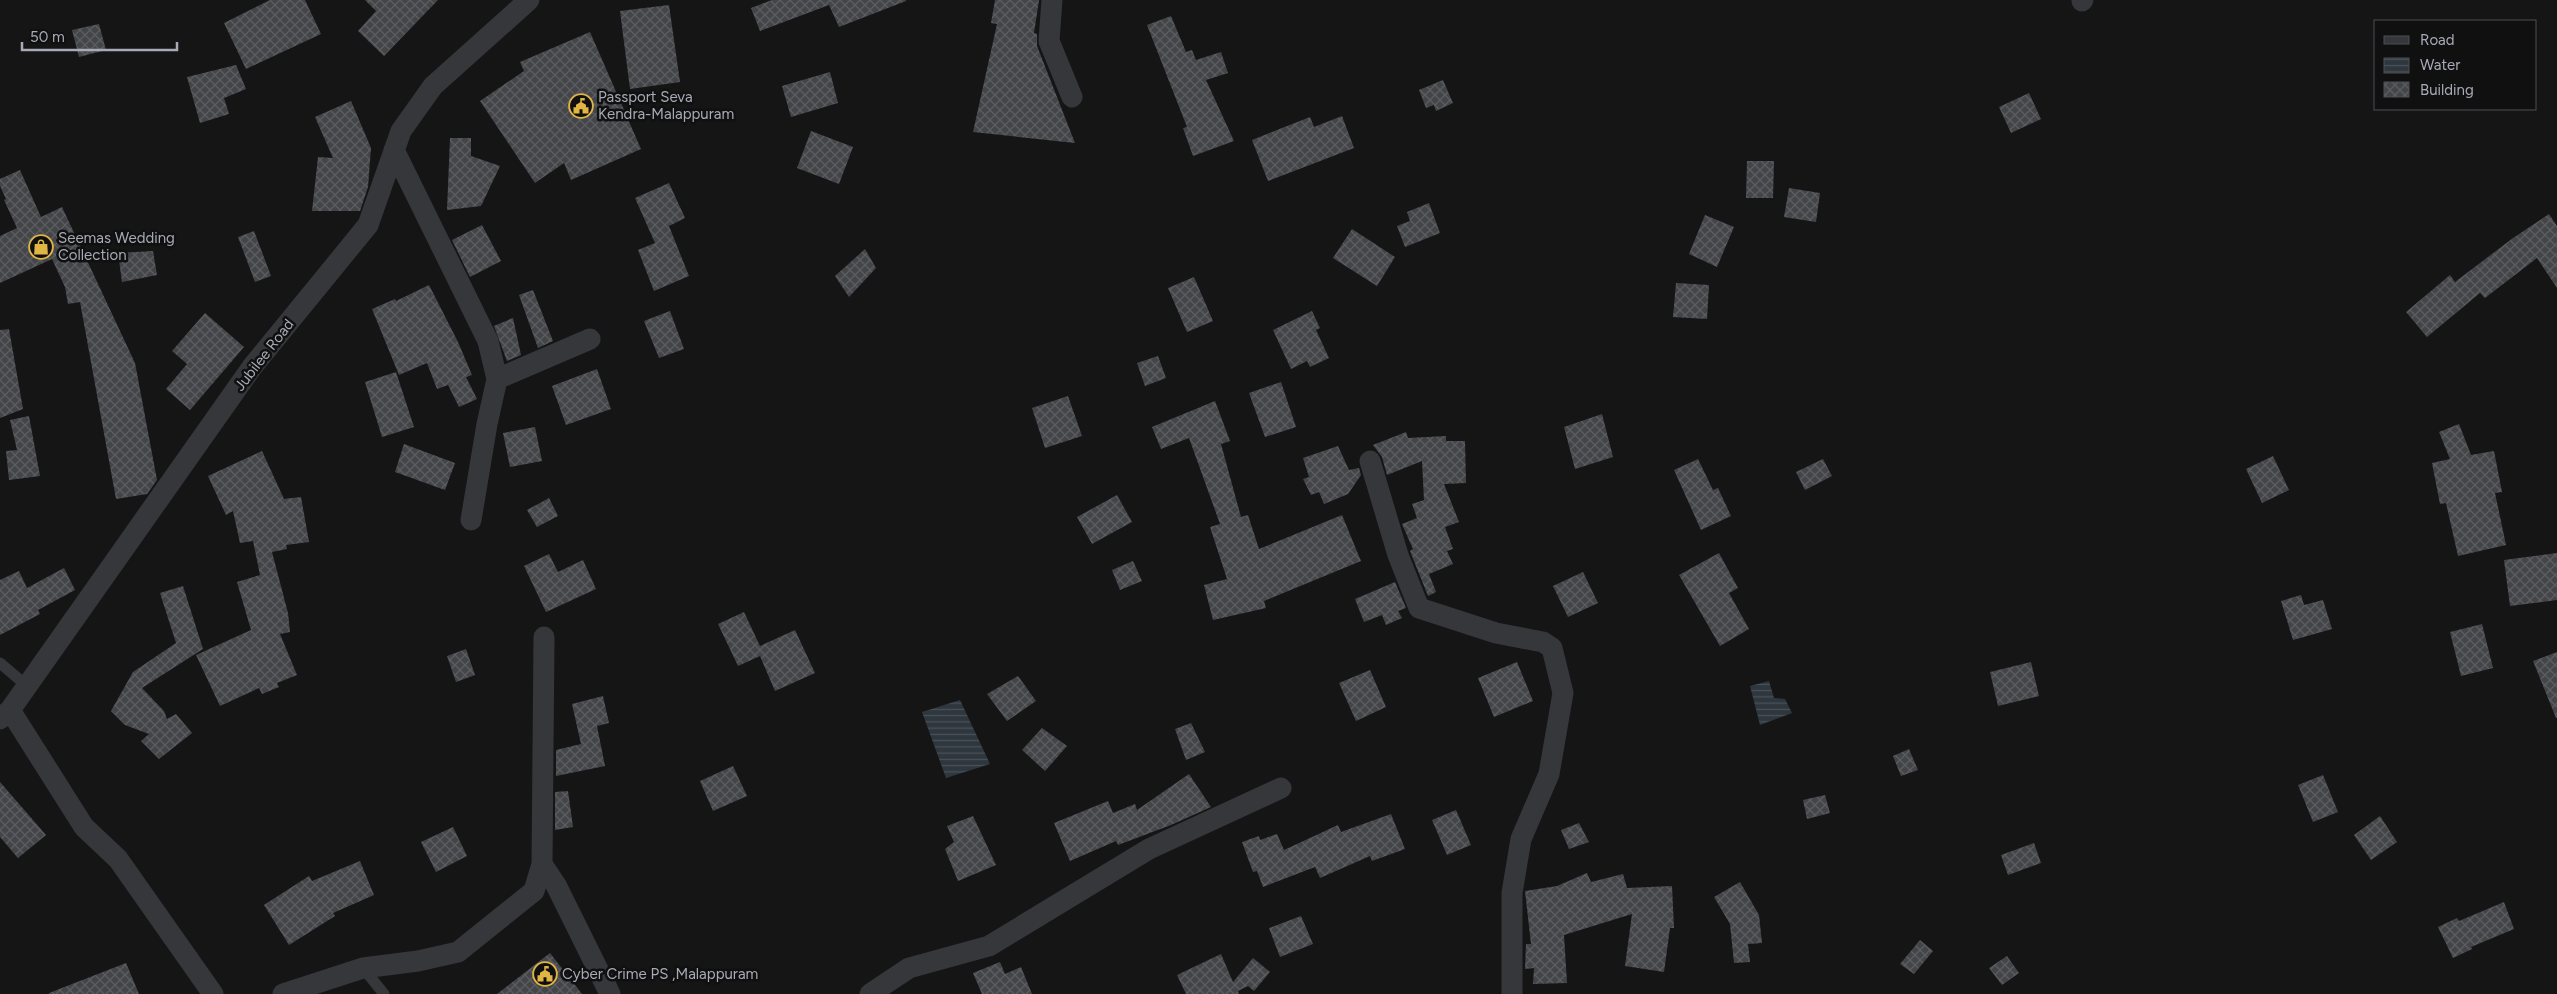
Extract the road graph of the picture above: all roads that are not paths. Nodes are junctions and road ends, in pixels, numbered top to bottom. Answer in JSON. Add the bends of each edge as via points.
{"nodes":[{"id":1,"x":529,"y":0,"type":"edge"},
{"id":2,"x":1052,"y":0,"type":"edge"},
{"id":3,"x":1072,"y":97,"type":"dead end"},
{"id":4,"x":394,"y":150,"type":"junction"},
{"id":5,"x":590,"y":339,"type":"dead end"},
{"id":6,"x":497,"y":378,"type":"junction"},
{"id":7,"x":1370,"y":461,"type":"dead end"},
{"id":8,"x":472,"y":520,"type":"dead end"},
{"id":9,"x":544,"y":637,"type":"dead end"},
{"id":10,"x":0,"y":663,"type":"edge"},
{"id":11,"x":27,"y":686,"type":"junction"},
{"id":12,"x":5,"y":714,"type":"edge"},
{"id":13,"x":1281,"y":788,"type":"dead end"},
{"id":14,"x":542,"y":864,"type":"junction"},
{"id":15,"x":363,"y":968,"type":"junction"},
{"id":16,"x":213,"y":994,"type":"edge"},
{"id":17,"x":283,"y":994,"type":"edge"},
{"id":18,"x":384,"y":994,"type":"edge"},
{"id":19,"x":610,"y":994,"type":"edge"},
{"id":20,"x":870,"y":994,"type":"edge"},
{"id":21,"x":1512,"y":994,"type":"edge"}],
"edges":[{"from":1,"to":4,"type":"street","name":"Jubilee Road","via":[[433,86],[401,131]]},
{"from":2,"to":3,"type":"street","via":[[1050,41]]},
{"from":4,"to":6,"type":"street","via":[[488,341]]},
{"from":4,"to":11,"type":"street","name":"Jubilee Road","via":[[368,224],[252,367]]},
{"from":5,"to":6,"type":"street"},
{"from":6,"to":8,"type":"street"},
{"from":7,"to":21,"type":"street","via":[[1398,554],[1419,608],[1496,633],[1543,642],[1552,648],[1563,694],[1549,774],[1521,839],[1512,893]]},
{"from":9,"to":14,"type":"street"},
{"from":10,"to":11,"type":"lane"},
{"from":11,"to":12,"type":"street","name":"Jubilee Road"},
{"from":12,"to":16,"type":"street","via":[[84,827],[118,859]]},
{"from":13,"to":20,"type":"street","via":[[1149,849],[989,946],[909,968]]},
{"from":14,"to":15,"type":"street","via":[[534,891],[458,952]]},
{"from":14,"to":19,"type":"street","via":[[556,885]]},
{"from":15,"to":17,"type":"street"},
{"from":15,"to":18,"type":"lane"}]}
